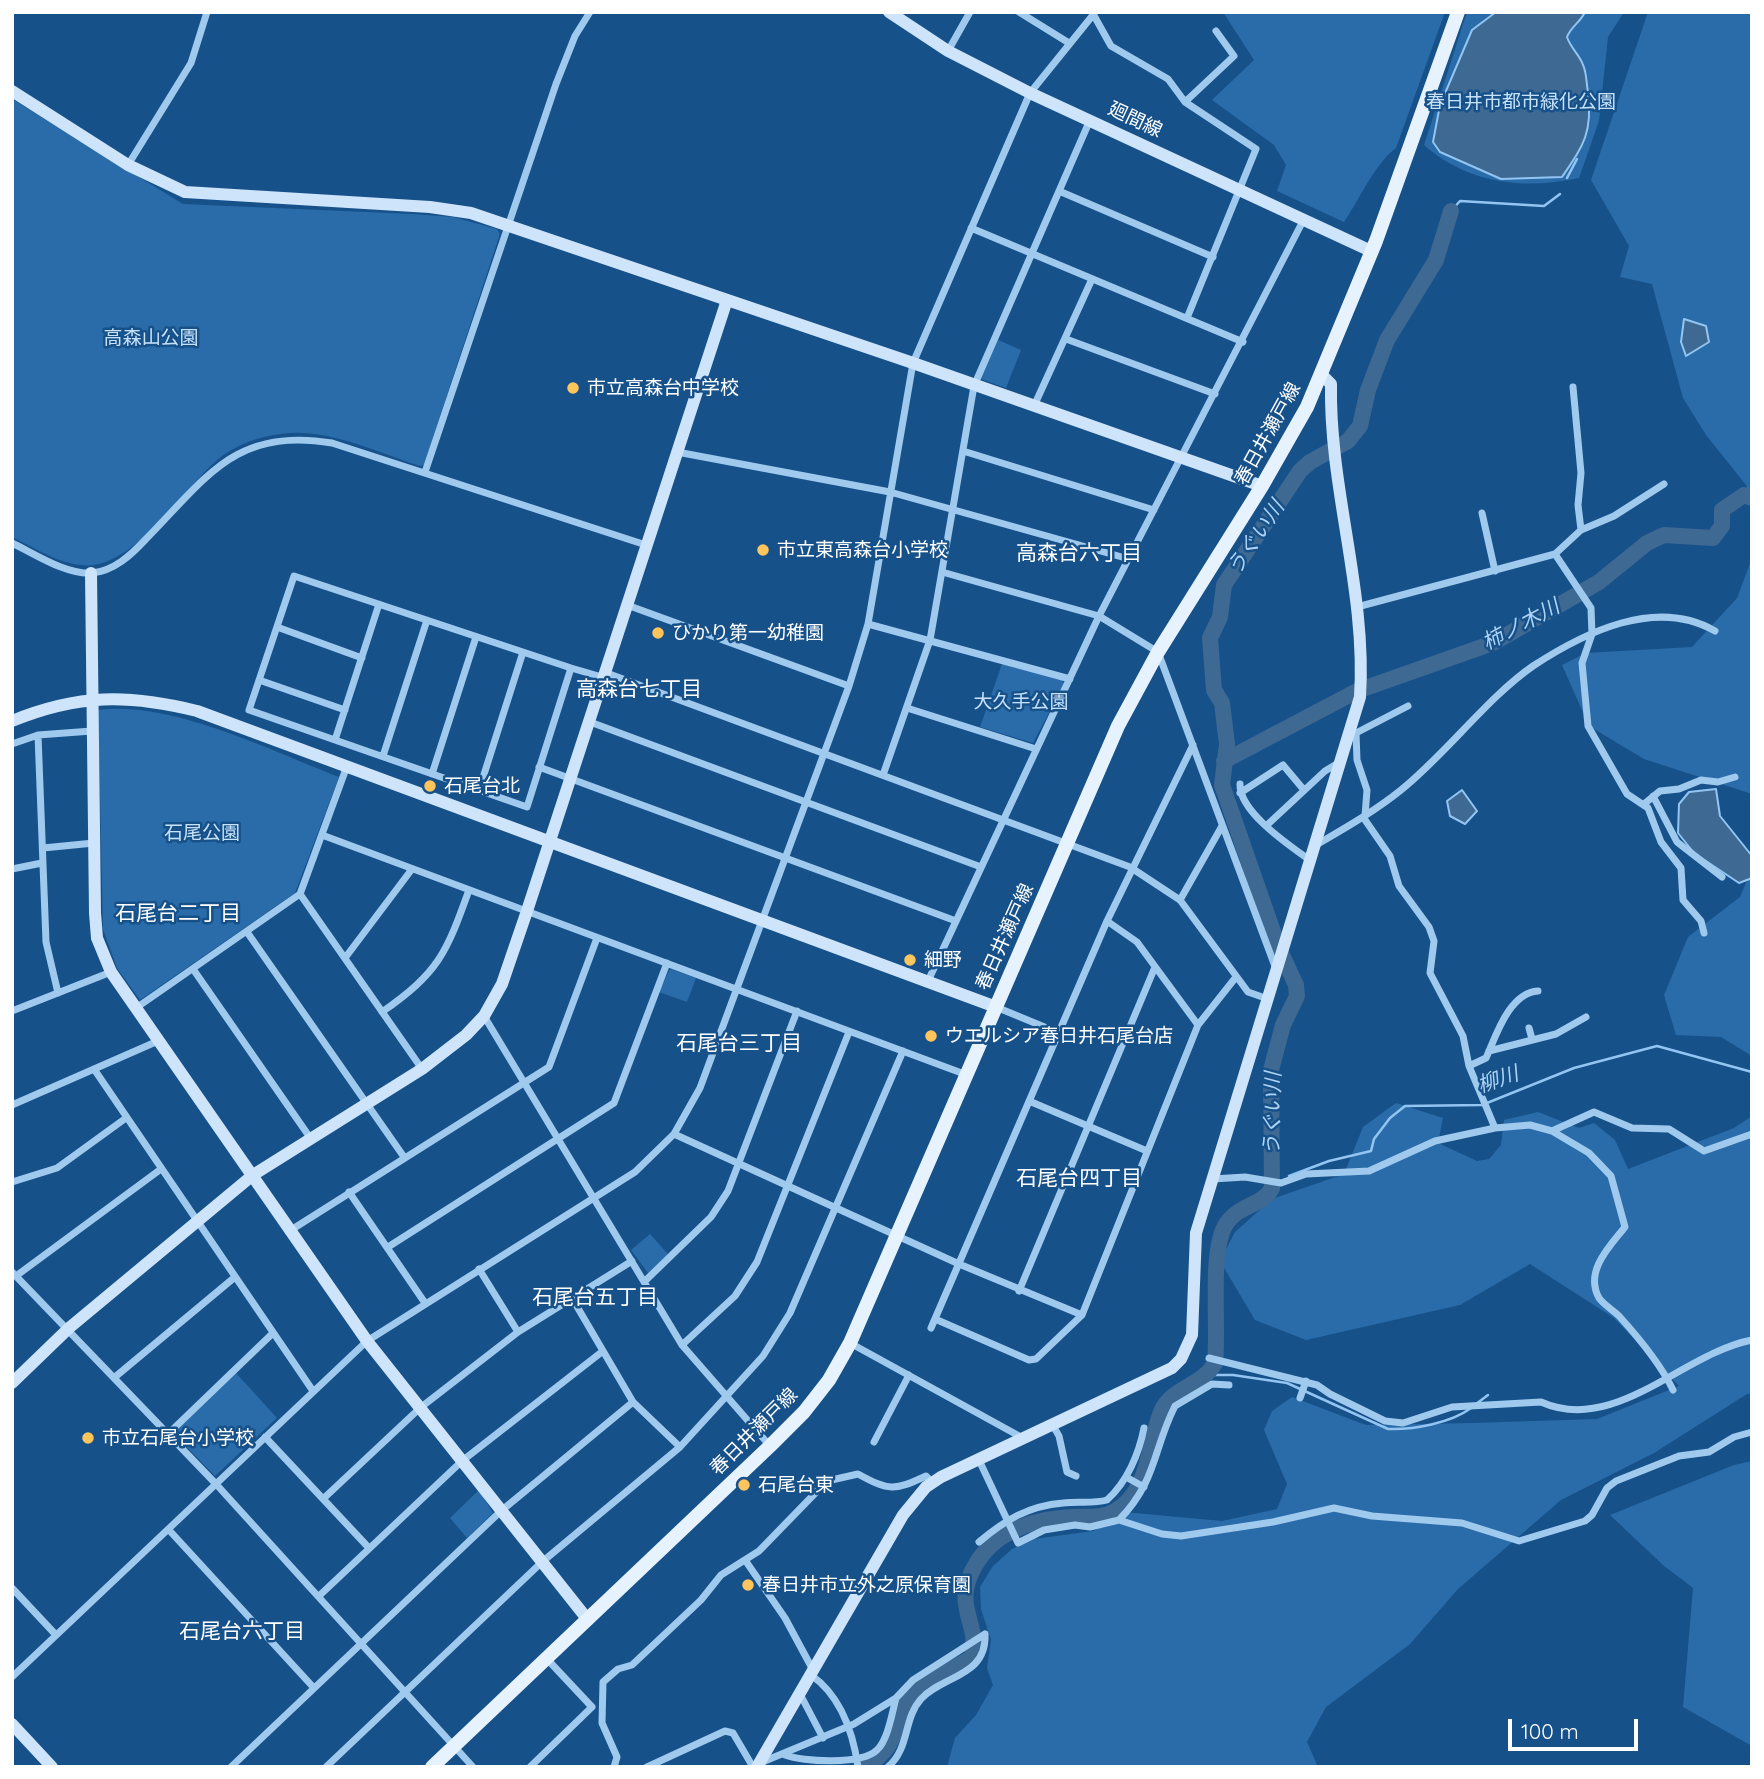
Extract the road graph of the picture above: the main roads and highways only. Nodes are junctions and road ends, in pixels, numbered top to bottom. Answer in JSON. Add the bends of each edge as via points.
{"nodes":[{"id":1,"x":1458,"y":12,"type":"edge"},
{"id":2,"x":432,"y":1767,"type":"edge"}],
"edges":[{"from":1,"to":2,"type":"main road","name":"春日井瀬戸線","via":[[1322,375],[1295,432],[1158,652],[1118,726],[850,1343],[821,1391],[770,1447]]}]}
